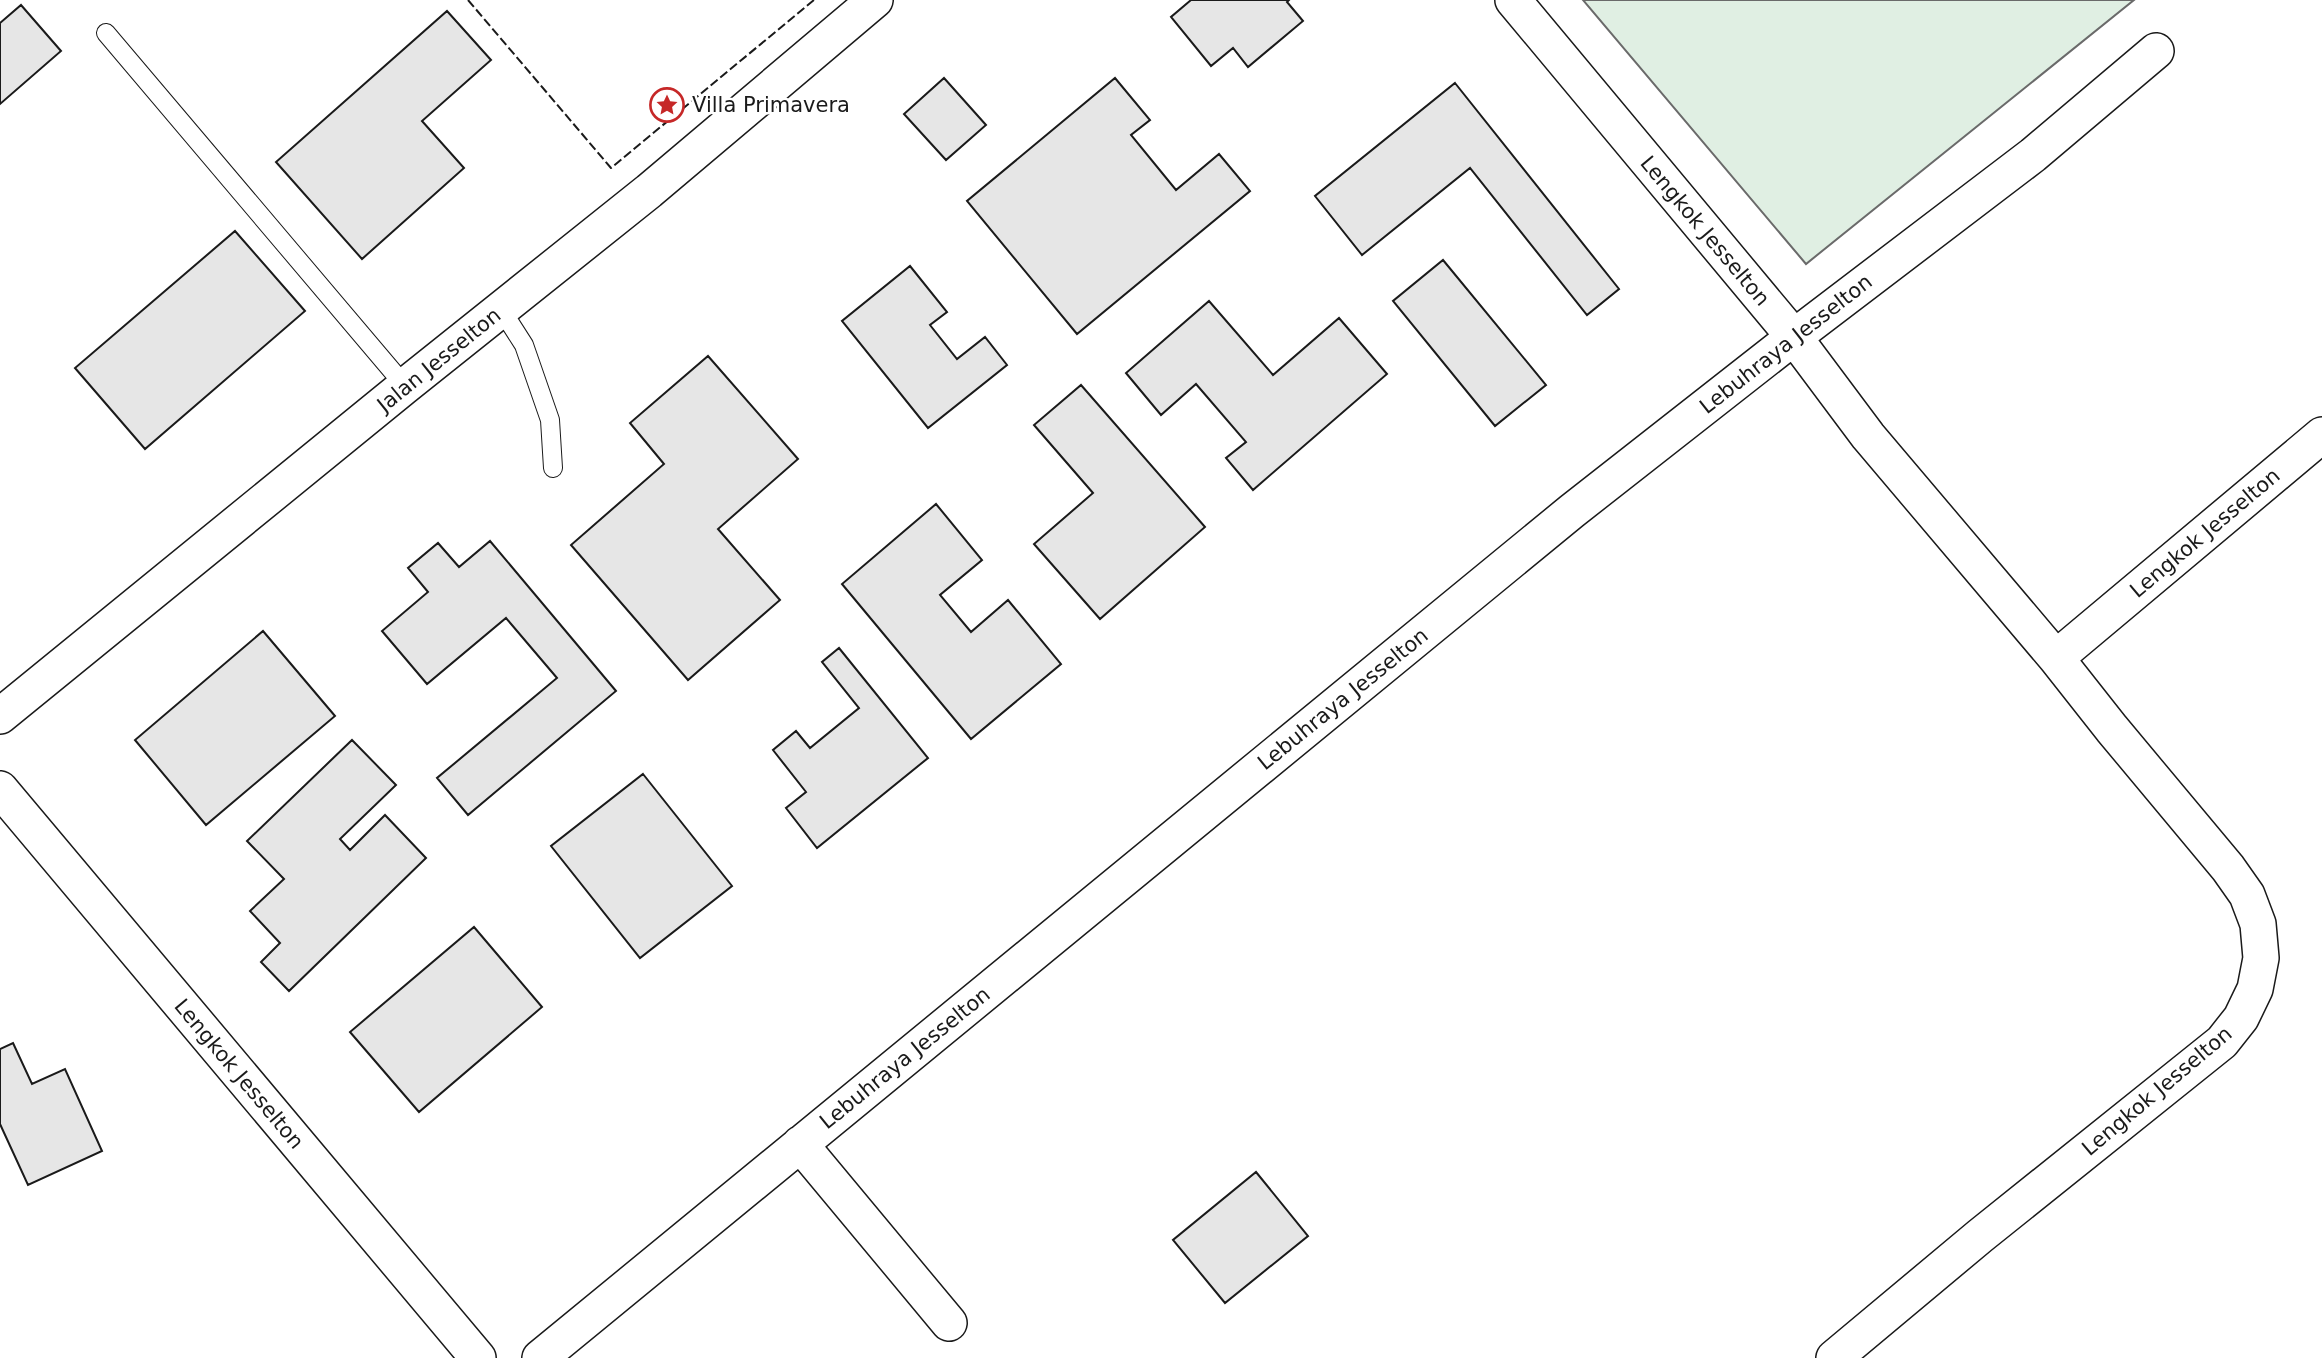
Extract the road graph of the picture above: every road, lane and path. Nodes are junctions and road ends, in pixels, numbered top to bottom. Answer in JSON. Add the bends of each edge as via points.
{"nodes":[{"id":1,"x":876,"y":0,"type":"edge"},
{"id":2,"x":1513,"y":0,"type":"edge"},
{"id":3,"x":106,"y":33,"type":"dead end"},
{"id":4,"x":2156,"y":51,"type":"dead end"},
{"id":5,"x":500,"y":309,"type":"junction"},
{"id":6,"x":1794,"y":337,"type":"junction"},
{"id":7,"x":405,"y":386,"type":"junction"},
{"id":8,"x":2322,"y":435,"type":"edge"},
{"id":9,"x":553,"y":468,"type":"dead end"},
{"id":10,"x":2056,"y":658,"type":"junction"},
{"id":11,"x":0,"y":716,"type":"edge"},
{"id":12,"x":0,"y":789,"type":"edge"},
{"id":13,"x":800,"y":1144,"type":"junction"},
{"id":14,"x":949,"y":1323,"type":"dead end"},
{"id":15,"x":478,"y":1358,"type":"edge"},
{"id":16,"x":540,"y":1358,"type":"edge"},
{"id":17,"x":1833,"y":1358,"type":"edge"}],
"edges":[{"from":1,"to":5,"type":"street","name":"Jalan Jesselton"},
{"from":2,"to":6,"type":"street","name":"Lengkok Jesselton"},
{"from":3,"to":7,"type":"lane"},
{"from":4,"to":6,"type":"street","name":"Lebuhraya Jesselton","via":[[2034,155]]},
{"from":5,"to":7,"type":"street","name":"Jalan Jesselton"},
{"from":5,"to":9,"type":"lane","via":[[524,345],[550,420]]},
{"from":6,"to":10,"type":"street","name":"Lengkok Jesselton","via":[[1867,436]]},
{"from":6,"to":13,"type":"street","name":"Lebuhraya Jesselton","via":[[1572,511]]},
{"from":7,"to":11,"type":"street","name":"Jalan Jesselton"},
{"from":8,"to":10,"type":"street","name":"Lengkok Jesselton"},
{"from":10,"to":17,"type":"street","name":"Lengkok Jesselton","via":[[2247,895],[2258,924],[2261,958],[2255,989],[2222,1042]]},
{"from":12,"to":15,"type":"street","name":"Lengkok Jesselton"},
{"from":13,"to":14,"type":"street"},
{"from":13,"to":16,"type":"street","name":"Lebuhraya Jesselton"}]}
